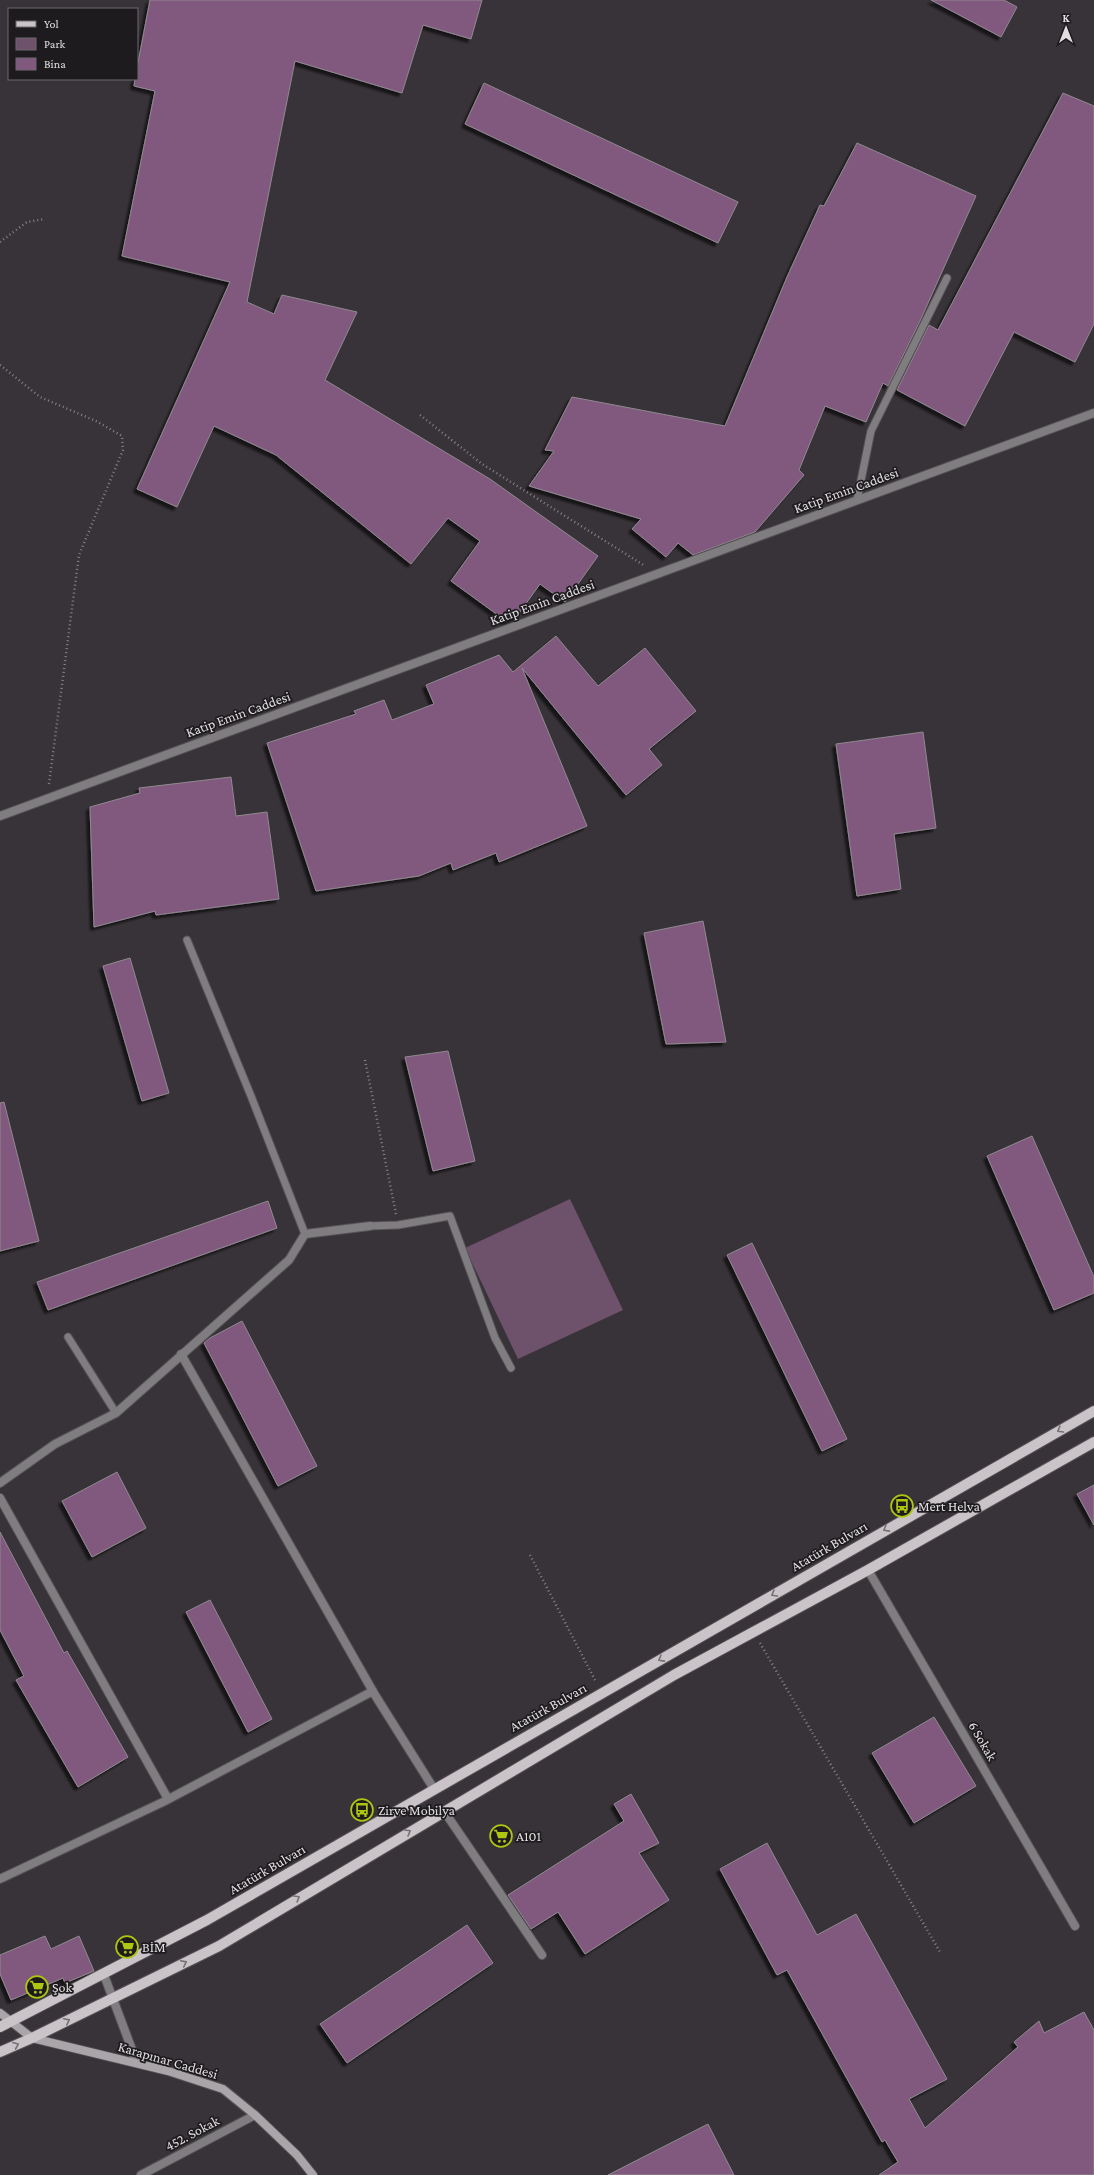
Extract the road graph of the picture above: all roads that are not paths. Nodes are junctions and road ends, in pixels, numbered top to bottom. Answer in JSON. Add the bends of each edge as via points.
{"nodes":[{"id":1,"x":947,"y":278,"type":"dead end"},
{"id":2,"x":1094,"y":413,"type":"edge"},
{"id":3,"x":857,"y":500,"type":"junction"},
{"id":4,"x":0,"y":816,"type":"edge"},
{"id":5,"x":187,"y":940,"type":"dead end"},
{"id":6,"x":370,"y":1226,"type":"joint"},
{"id":7,"x":305,"y":1234,"type":"junction"},
{"id":8,"x":68,"y":1337,"type":"dead end"},
{"id":9,"x":181,"y":1354,"type":"junction"},
{"id":10,"x":511,"y":1368,"type":"dead end"},
{"id":11,"x":1094,"y":1411,"type":"edge"},
{"id":12,"x":116,"y":1413,"type":"junction"},
{"id":13,"x":1094,"y":1442,"type":"edge"},
{"id":14,"x":0,"y":1483,"type":"edge"},
{"id":15,"x":0,"y":1498,"type":"edge"},
{"id":16,"x":868,"y":1570,"type":"junction"},
{"id":17,"x":373,"y":1691,"type":"junction"},
{"id":18,"x":434,"y":1789,"type":"junction"},
{"id":19,"x":168,"y":1799,"type":"junction"},
{"id":20,"x":444,"y":1811,"type":"junction"},
{"id":21,"x":0,"y":1879,"type":"edge"},
{"id":22,"x":1075,"y":1926,"type":"dead end"},
{"id":23,"x":542,"y":1955,"type":"dead end"},
{"id":24,"x":104,"y":1975,"type":"junction"},
{"id":25,"x":114,"y":1998,"type":"junction"},
{"id":26,"x":0,"y":2013,"type":"edge"},
{"id":27,"x":13,"y":2022,"type":"junction"},
{"id":28,"x":0,"y":2027,"type":"edge"},
{"id":29,"x":32,"y":2038,"type":"junction"},
{"id":30,"x":0,"y":2052,"type":"edge"},
{"id":31,"x":137,"y":2064,"type":"junction"},
{"id":32,"x":255,"y":2115,"type":"junction"},
{"id":33,"x":141,"y":2175,"type":"edge"},
{"id":34,"x":313,"y":2175,"type":"edge"}],
"edges":[{"from":1,"to":3,"type":"lane","via":[[871,431]]},
{"from":2,"to":3,"type":"street","name":"Katip Emin Caddesi"},
{"from":3,"to":4,"type":"street","name":"Katip Emin Caddesi"},
{"from":5,"to":7,"type":"lane"},
{"from":6,"to":7,"type":"street"},
{"from":6,"to":10,"type":"lane","via":[[398,1225],[450,1216],[495,1338]]},
{"from":7,"to":9,"type":"street","via":[[289,1260]]},
{"from":8,"to":12,"type":"lane"},
{"from":9,"to":12,"type":"street"},
{"from":9,"to":17,"type":"street"},
{"from":11,"to":18,"type":"main road","name":"Atatürk Bulvarı","one_way":true},
{"from":12,"to":14,"type":"street","via":[[55,1444]]},
{"from":13,"to":16,"type":"main road"},
{"from":15,"to":19,"type":"street"},
{"from":16,"to":20,"type":"main road","via":[[674,1675]]},
{"from":16,"to":22,"type":"street","name":"6 Sokak"},
{"from":17,"to":18,"type":"street"},
{"from":17,"to":19,"type":"street"},
{"from":18,"to":24,"type":"main road","name":"Atatürk Bulvarı","via":[[207,1920]]},
{"from":19,"to":21,"type":"street"},
{"from":20,"to":23,"type":"street"},
{"from":25,"to":20,"type":"main road","one_way":true,"via":[[219,1946]]},
{"from":24,"to":25,"type":"street"},
{"from":24,"to":27,"type":"main road","name":"Atatürk Bulvarı"},
{"from":29,"to":25,"type":"main road","one_way":true},
{"from":25,"to":31,"type":"street"},
{"from":26,"to":27,"type":"street"},
{"from":27,"to":28,"type":"main road","name":"Atatürk Bulvarı"},
{"from":27,"to":29,"type":"street"},
{"from":30,"to":29,"type":"main road","one_way":true},
{"from":29,"to":31,"type":"street","name":"Karapınar Caddesi"},
{"from":31,"to":32,"type":"street","name":"Karapınar Caddesi","via":[[223,2089]]},
{"from":32,"to":33,"type":"street","name":"452. Sokak"},
{"from":32,"to":34,"type":"street","name":"Karapınar Caddesi","via":[[297,2155]]}]}
